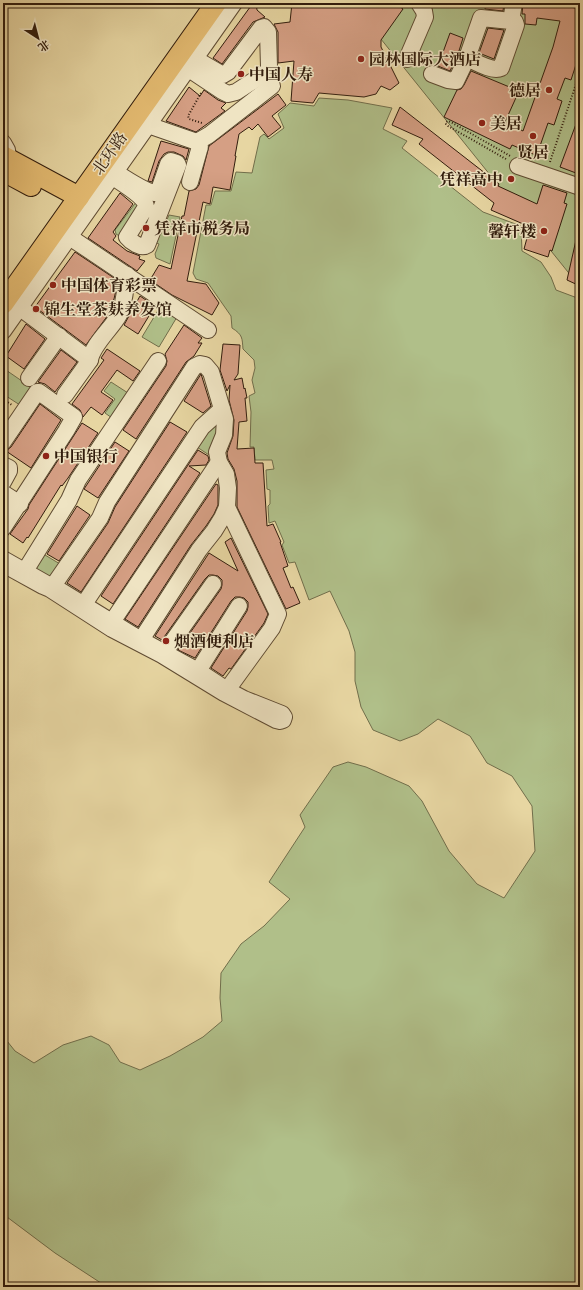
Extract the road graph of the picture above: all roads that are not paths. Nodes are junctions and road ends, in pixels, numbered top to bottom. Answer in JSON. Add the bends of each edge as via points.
{"nodes":[{"id":1,"x":201,"y":3,"type":"edge"},
{"id":2,"x":216,"y":3,"type":"edge"},
{"id":3,"x":234,"y":3,"type":"edge"},
{"id":4,"x":419,"y":3,"type":"edge"},
{"id":5,"x":514,"y":3,"type":"edge"},
{"id":6,"x":511,"y":21,"type":"junction"},
{"id":7,"x":268,"y":34,"type":"junction"},
{"id":8,"x":467,"y":58,"type":"junction"},
{"id":9,"x":407,"y":59,"type":"dead end"},
{"id":10,"x":185,"y":60,"type":"junction"},
{"id":11,"x":432,"y":74,"type":"dead end"},
{"id":12,"x":248,"y":84,"type":"junction"},
{"id":13,"x":272,"y":86,"type":"dead end"},
{"id":14,"x":148,"y":125,"type":"junction"},
{"id":15,"x":197,"y":142,"type":"junction"},
{"id":16,"x":4,"y":157,"type":"edge"},
{"id":17,"x":107,"y":170,"type":"junction"},
{"id":18,"x":190,"y":182,"type":"dead end"},
{"id":19,"x":580,"y":182,"type":"edge"},
{"id":20,"x":580,"y":187,"type":"edge"},
{"id":21,"x":71,"y":199,"type":"junction"},
{"id":22,"x":62,"y":234,"type":"junction"},
{"id":23,"x":127,"y":275,"type":"junction"},
{"id":24,"x":8,"y":299,"type":"edge"},
{"id":25,"x":3,"y":330,"type":"edge"},
{"id":26,"x":208,"y":330,"type":"dead end"},
{"id":27,"x":59,"y":336,"type":"junction"},
{"id":28,"x":90,"y":360,"type":"junction"},
{"id":29,"x":158,"y":361,"type":"dead end"},
{"id":30,"x":29,"y":378,"type":"dead end"},
{"id":31,"x":65,"y":395,"type":"dead end"},
{"id":32,"x":222,"y":409,"type":"junction"},
{"id":33,"x":3,"y":442,"type":"edge"},
{"id":34,"x":219,"y":462,"type":"junction"},
{"id":35,"x":3,"y":464,"type":"edge"},
{"id":36,"x":3,"y":482,"type":"edge"},
{"id":37,"x":3,"y":493,"type":"edge"},
{"id":38,"x":20,"y":504,"type":"junction"},
{"id":39,"x":227,"y":507,"type":"junction"},
{"id":40,"x":3,"y":528,"type":"edge"},
{"id":41,"x":3,"y":559,"type":"edge"},
{"id":42,"x":3,"y":564,"type":"edge"},
{"id":43,"x":25,"y":571,"type":"junction"},
{"id":44,"x":213,"y":584,"type":"dead end"},
{"id":45,"x":53,"y":586,"type":"junction"},
{"id":46,"x":84,"y":604,"type":"junction"},
{"id":47,"x":239,"y":606,"type":"dead end"},
{"id":48,"x":112,"y":622,"type":"junction"},
{"id":49,"x":141,"y":640,"type":"junction"},
{"id":50,"x":165,"y":652,"type":"junction"},
{"id":51,"x":198,"y":671,"type":"junction"},
{"id":52,"x":227,"y":690,"type":"junction"}],
"edges":[{"from":1,"to":21,"type":"main road","name":"北环路"},
{"from":2,"to":10,"type":"main road","name":"北环路"},
{"from":3,"to":10,"type":"street"},
{"from":4,"to":9,"type":"street","via":[[425,17]]},
{"from":5,"to":6,"type":"street"},
{"from":6,"to":8,"type":"street","via":[[481,18]]},
{"from":6,"to":8,"type":"street","via":[[516,25],[501,68],[494,69]]},
{"from":7,"to":10,"type":"street","via":[[267,29],[261,28],[228,72],[223,75]]},
{"from":7,"to":12,"type":"street","via":[[242,69]]},
{"from":7,"to":12,"type":"street","via":[[267,72]]},
{"from":8,"to":11,"type":"street","via":[[456,81]]},
{"from":10,"to":12,"type":"street","via":[[202,78],[228,94]]},
{"from":10,"to":14,"type":"street"},
{"from":10,"to":17,"type":"main road","name":"北环路"},
{"from":13,"to":15,"type":"street","via":[[210,135]]},
{"from":14,"to":15,"type":"street"},
{"from":14,"to":17,"type":"street"},
{"from":15,"to":18,"type":"street","via":[[200,147]]},
{"from":16,"to":21,"type":"main road"},
{"from":17,"to":17,"type":"street","via":[[145,202],[146,207],[127,236],[133,243],[146,247],[177,163],[171,161],[168,164],[160,190],[156,193]]},
{"from":17,"to":21,"type":"main road","name":"北环路"},
{"from":17,"to":22,"type":"street"},
{"from":19,"to":20,"type":"street","via":[[519,163]]},
{"from":21,"to":22,"type":"main road","name":"北环路"},
{"from":21,"to":24,"type":"main road","name":"北环路"},
{"from":22,"to":23,"type":"street"},
{"from":22,"to":24,"type":"main road","name":"北环路","via":[[30,279]]},
{"from":23,"to":26,"type":"street"},
{"from":23,"to":28,"type":"street","via":[[122,309],[95,348]]},
{"from":24,"to":25,"type":"street"},
{"from":24,"to":27,"type":"street"},
{"from":27,"to":28,"type":"street"},
{"from":27,"to":30,"type":"street"},
{"from":28,"to":31,"type":"street"},
{"from":29,"to":43,"type":"street","via":[[78,480],[69,500]]},
{"from":32,"to":34,"type":"street","via":[[225,423],[224,435],[217,452]]},
{"from":32,"to":45,"type":"street","via":[[211,372],[205,365],[196,365],[107,502],[100,518]]},
{"from":32,"to":46,"type":"street","via":[[202,427]]},
{"from":33,"to":38,"type":"street","via":[[37,392],[74,417]]},
{"from":34,"to":39,"type":"street","via":[[226,474]]},
{"from":34,"to":48,"type":"street"},
{"from":35,"to":36,"type":"street","via":[[10,471]]},
{"from":37,"to":38,"type":"street"},
{"from":38,"to":40,"type":"street"},
{"from":39,"to":49,"type":"street","via":[[214,531]]},
{"from":39,"to":52,"type":"street","via":[[278,614],[272,628]]},
{"from":41,"to":43,"type":"street"},
{"from":42,"to":52,"type":"street","via":[[50,589],[112,629],[162,655],[224,693],[276,720],[283,720],[282,714]]},
{"from":43,"to":45,"type":"street"},
{"from":44,"to":50,"type":"street"},
{"from":45,"to":46,"type":"street"},
{"from":46,"to":48,"type":"street"},
{"from":47,"to":51,"type":"street"},
{"from":48,"to":49,"type":"street"},
{"from":49,"to":50,"type":"street"},
{"from":50,"to":51,"type":"street"},
{"from":51,"to":52,"type":"street"}]}
